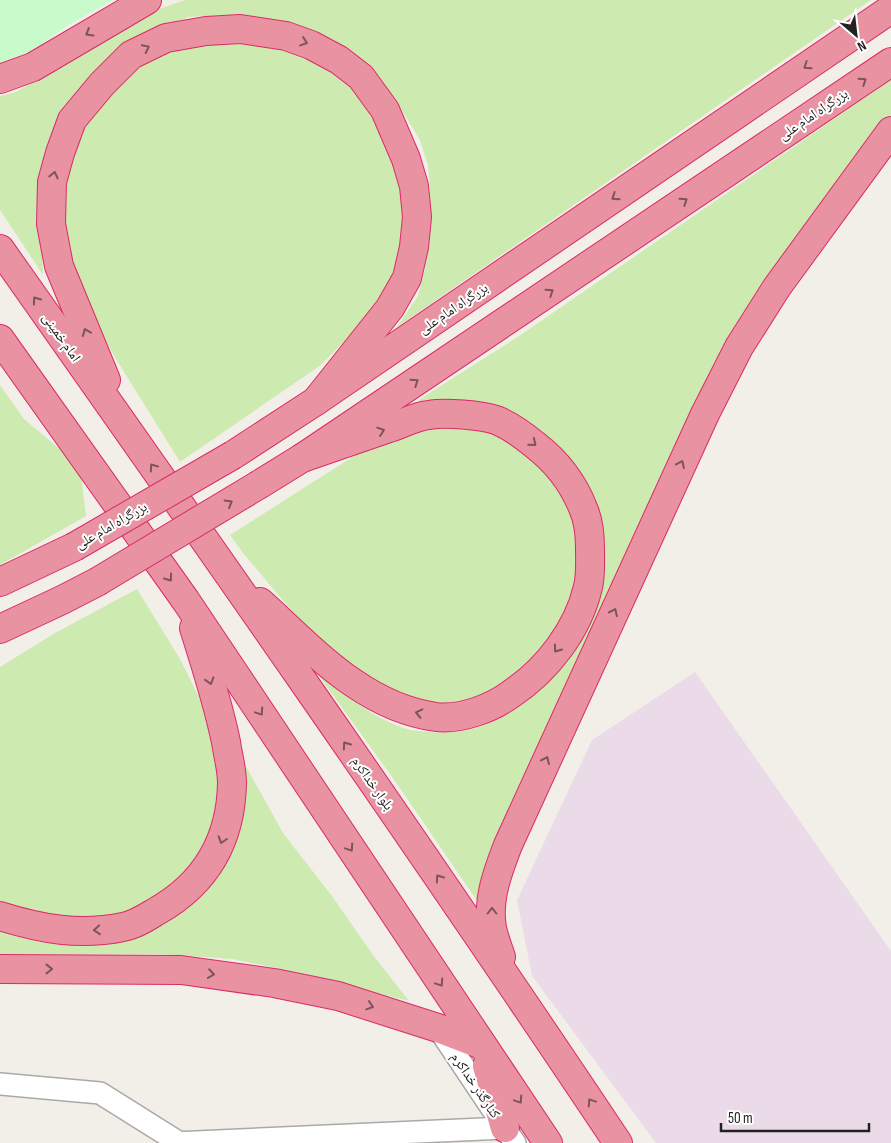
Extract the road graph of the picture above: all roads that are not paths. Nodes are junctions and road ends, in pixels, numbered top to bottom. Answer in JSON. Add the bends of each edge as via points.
{"nodes":[{"id":1,"x":147,"y":0,"type":"edge"},
{"id":2,"x":891,"y":9,"type":"edge"},
{"id":3,"x":891,"y":62,"type":"edge"},
{"id":4,"x":0,"y":79,"type":"edge"},
{"id":5,"x":891,"y":131,"type":"edge"},
{"id":6,"x":0,"y":249,"type":"edge"},
{"id":7,"x":0,"y":339,"type":"edge"},
{"id":8,"x":0,"y":365,"type":"edge"},
{"id":9,"x":316,"y":402,"type":"junction"},
{"id":10,"x":124,"y":425,"type":"junction"},
{"id":11,"x":302,"y":458,"type":"junction"},
{"id":12,"x":90,"y":467,"type":"junction"},
{"id":13,"x":225,"y":570,"type":"junction"},
{"id":14,"x":0,"y":582,"type":"edge"},
{"id":15,"x":62,"y":600,"type":"junction"},
{"id":16,"x":186,"y":601,"type":"junction"},
{"id":17,"x":0,"y":629,"type":"edge"},
{"id":18,"x":0,"y":646,"type":"edge"},
{"id":19,"x":0,"y":916,"type":"edge"},
{"id":20,"x":0,"y":969,"type":"edge"},
{"id":21,"x":506,"y":976,"type":"junction"},
{"id":22,"x":438,"y":1028,"type":"junction"},
{"id":23,"x":482,"y":1045,"type":"junction"},
{"id":24,"x":0,"y":1084,"type":"edge"},
{"id":25,"x":510,"y":1135,"type":"edge"},
{"id":26,"x":367,"y":1138,"type":"edge"},
{"id":27,"x":176,"y":1142,"type":"edge"},
{"id":28,"x":548,"y":1143,"type":"edge"},
{"id":29,"x":618,"y":1143,"type":"edge"}],
"edges":[{"from":1,"to":4,"type":"highway","one_way":true,"via":[[33,67]]},
{"from":2,"to":9,"type":"highway","name":"بزرگراه امام علی","one_way":true},
{"from":11,"to":3,"type":"highway","name":"بزرگراه امام علی","one_way":true},
{"from":21,"to":5,"type":"highway","one_way":true,"via":[[492,928],[492,906],[496,877],[508,844],[705,414],[739,347],[778,287]]},
{"from":10,"to":6,"type":"highway","name":"امام خمینی","one_way":true},
{"from":7,"to":12,"type":"highway"},
{"from":8,"to":12,"type":"highway"},
{"from":10,"to":9,"type":"highway","one_way":true,"via":[[59,266],[52,224],[52,182],[72,120],[131,55],[166,38],[206,31],[240,29],[286,36],[339,60],[362,76],[385,110],[406,159],[414,186],[417,217],[407,278],[390,308]]},
{"from":9,"to":14,"type":"highway","name":"بزرگراه امام علی","bridge":true,"via":[[233,455],[74,547]]},
{"from":13,"to":10,"type":"highway","name":"بلوار خداکرم","one_way":true},
{"from":11,"to":13,"type":"highway","one_way":true,"via":[[428,414],[494,420],[521,433],[554,462],[570,483],[584,508],[590,531],[588,586],[579,614],[566,638],[524,686],[500,702],[471,714],[438,717],[395,707],[354,685]]},
{"from":15,"to":11,"type":"highway","name":"بزرگراه امام علی","one_way":true,"bridge":true},
{"from":12,"to":16,"type":"highway","one_way":true},
{"from":21,"to":13,"type":"highway","name":"بلوار خداکرم","one_way":true},
{"from":15,"to":17,"type":"highway","name":"بزرگراه امام علی"},
{"from":15,"to":18,"type":"highway"},
{"from":16,"to":19,"type":"highway","one_way":true,"via":[[220,715],[232,784],[225,828],[208,867],[172,902],[125,927],[57,931]]},
{"from":16,"to":23,"type":"highway","one_way":true},
{"from":20,"to":22,"type":"highway","one_way":true,"via":[[181,970],[338,996]]},
{"from":29,"to":21,"type":"highway","name":"بلوار خداکرم","one_way":true},
{"from":22,"to":23,"type":"highway"},
{"from":22,"to":25,"type":"street","name":"کنارگذر خداکرم"},
{"from":23,"to":25,"type":"highway"},
{"from":23,"to":28,"type":"highway","one_way":true},
{"from":24,"to":27,"type":"street","via":[[100,1093]]},
{"from":25,"to":26,"type":"street"},
{"from":26,"to":27,"type":"street"}]}
